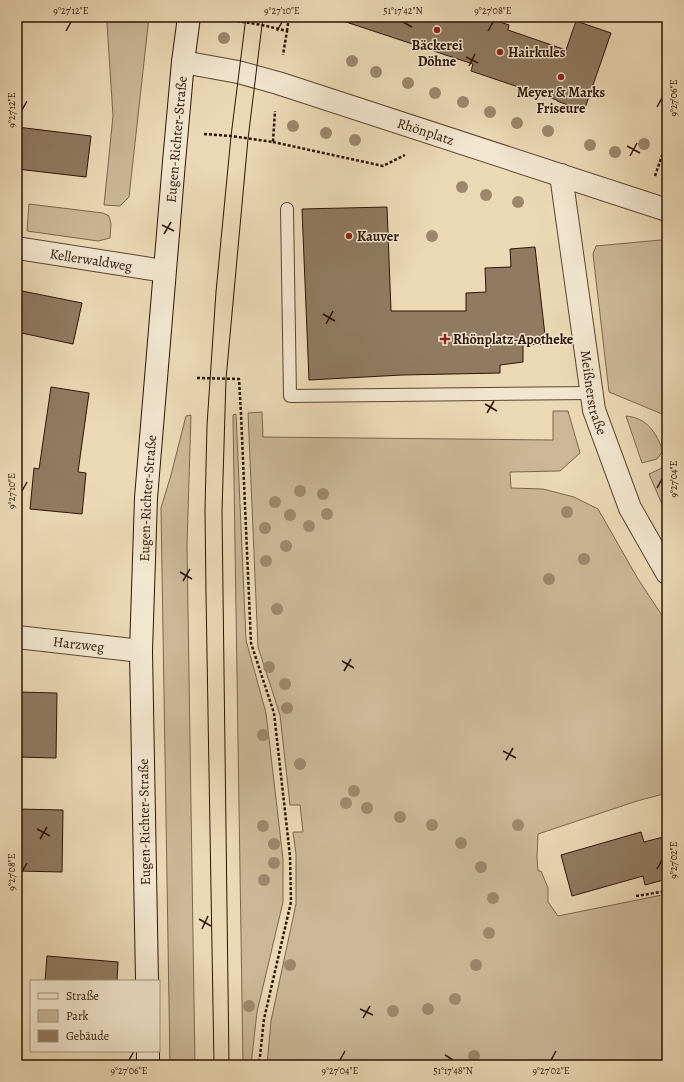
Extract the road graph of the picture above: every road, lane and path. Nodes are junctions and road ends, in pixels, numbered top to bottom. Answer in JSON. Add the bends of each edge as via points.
{"nodes":[{"id":1,"x":189,"y":17,"type":"edge"},
{"id":2,"x":289,"y":17,"type":"edge"},
{"id":3,"x":287,"y":32,"type":"dead end"},
{"id":4,"x":183,"y":62,"type":"junction"},
{"id":5,"x":667,"y":141,"type":"edge"},
{"id":6,"x":273,"y":142,"type":"dead end"},
{"id":7,"x":408,"y":154,"type":"dead end"},
{"id":8,"x":561,"y":175,"type":"junction"},
{"id":9,"x":646,"y":203,"type":"junction"},
{"id":10,"x":287,"y":209,"type":"dead end"},
{"id":11,"x":667,"y":210,"type":"edge"},
{"id":12,"x":17,"y":248,"type":"edge"},
{"id":13,"x":164,"y":271,"type":"junction"},
{"id":14,"x":197,"y":378,"type":"dead end"},
{"id":15,"x":592,"y":392,"type":"junction"},
{"id":16,"x":667,"y":572,"type":"edge"},
{"id":17,"x":17,"y":637,"type":"edge"},
{"id":18,"x":141,"y":651,"type":"junction"},
{"id":19,"x":667,"y":891,"type":"edge"},
{"id":20,"x":636,"y":896,"type":"dead end"},
{"id":21,"x":147,"y":980,"type":"edge"},
{"id":22,"x":148,"y":1052,"type":"edge"},
{"id":23,"x":148,"y":1065,"type":"edge"},
{"id":24,"x":259,"y":1065,"type":"edge"}],
"edges":[{"from":1,"to":4,"type":"street","name":"Eugen-Richter-Straße"},
{"from":2,"to":3,"type":"path"},
{"from":4,"to":8,"type":"street","name":"Rhönplatz","via":[[278,82]]},
{"from":4,"to":13,"type":"street","name":"Eugen-Richter-Straße"},
{"from":5,"to":9,"type":"path"},
{"from":6,"to":7,"type":"path","via":[[383,166]]},
{"from":8,"to":9,"type":"street","name":"Rhönplatz"},
{"from":8,"to":15,"type":"street","name":"Meißnerstraße"},
{"from":9,"to":11,"type":"street","name":"Rhönplatz"},
{"from":10,"to":15,"type":"lane","via":[[290,396]]},
{"from":12,"to":13,"type":"street","name":"Kellerwaldweg"},
{"from":13,"to":18,"type":"street","name":"Eugen-Richter-Straße","via":[[146,498]]},
{"from":14,"to":24,"type":"path","via":[[239,379],[251,643],[274,713],[290,856],[291,902],[264,1019]]},
{"from":15,"to":16,"type":"street","name":"Meißnerstraße","via":[[594,410],[630,508]]},
{"from":17,"to":18,"type":"street","name":"Harzweg"},
{"from":18,"to":21,"type":"street","name":"Eugen-Richter-Straße"},
{"from":19,"to":20,"type":"path"},
{"from":22,"to":23,"type":"street"}]}
